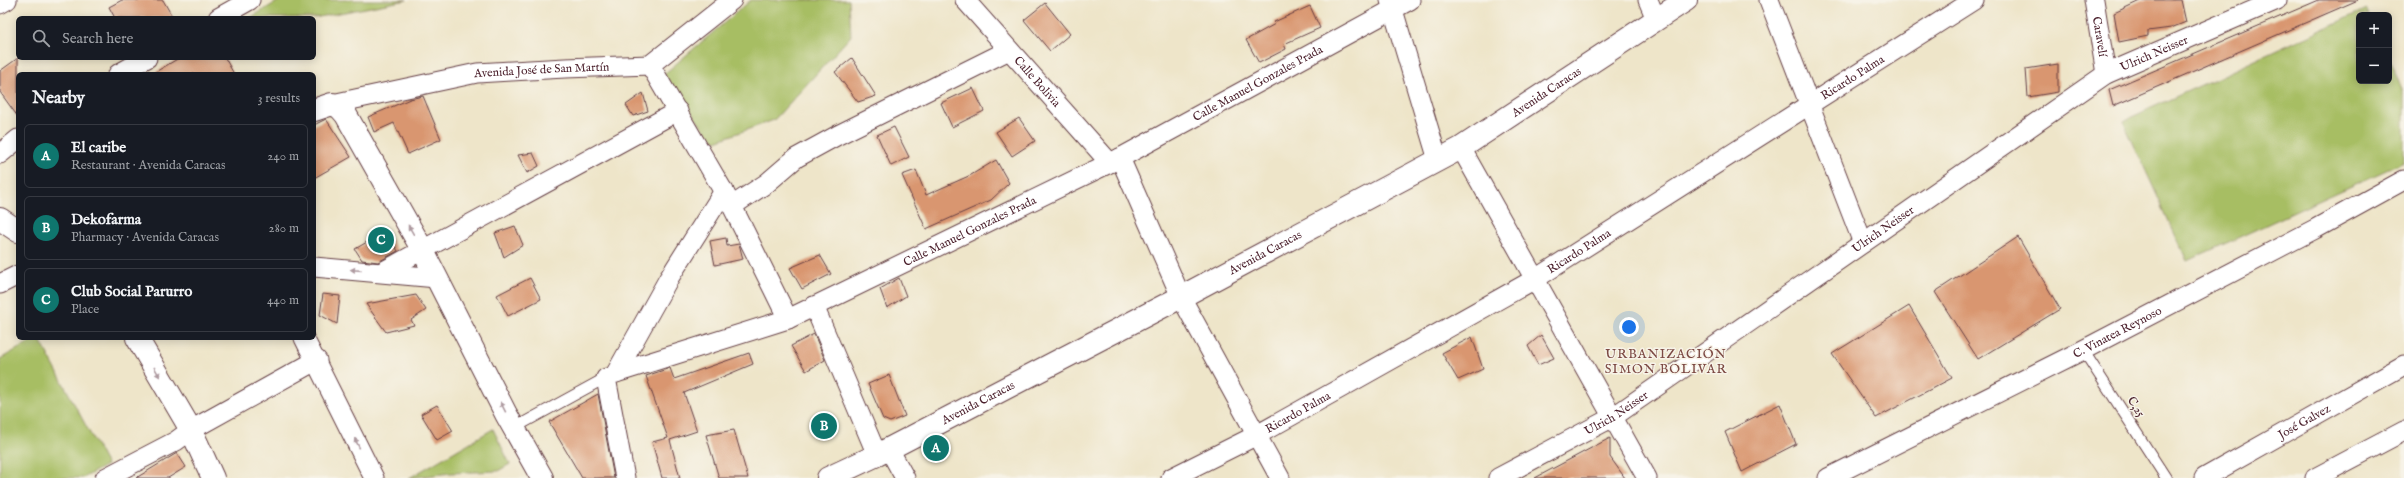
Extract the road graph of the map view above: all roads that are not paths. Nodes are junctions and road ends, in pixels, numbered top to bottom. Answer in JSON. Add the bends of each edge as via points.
{"nodes":[{"id":1,"x":7,"y":0,"type":"edge"},
{"id":2,"x":250,"y":0,"type":"edge"},
{"id":3,"x":732,"y":0,"type":"edge"},
{"id":4,"x":965,"y":0,"type":"edge"},
{"id":5,"x":1410,"y":0,"type":"edge"},
{"id":6,"x":1686,"y":0,"type":"edge"},
{"id":7,"x":1769,"y":0,"type":"edge"},
{"id":8,"x":1974,"y":0,"type":"edge"},
{"id":9,"x":2094,"y":0,"type":"edge"},
{"id":10,"x":2277,"y":0,"type":"edge"},
{"id":11,"x":0,"y":4,"type":"edge"},
{"id":12,"x":1391,"y":6,"type":"edge"},
{"id":13,"x":1652,"y":9,"type":"edge"},
{"id":14,"x":222,"y":16,"type":"edge"},
{"id":15,"x":1010,"y":50,"type":"junction"},
{"id":16,"x":143,"y":60,"type":"edge"},
{"id":17,"x":650,"y":65,"type":"junction"},
{"id":18,"x":122,"y":72,"type":"edge"},
{"id":19,"x":2106,"y":74,"type":"junction"},
{"id":20,"x":1809,"y":103,"type":"junction"},
{"id":21,"x":323,"y":107,"type":"edge"},
{"id":22,"x":678,"y":111,"type":"junction"},
{"id":23,"x":16,"y":141,"type":"edge"},
{"id":24,"x":1461,"y":148,"type":"junction"},
{"id":25,"x":0,"y":154,"type":"edge"},
{"id":26,"x":1115,"y":160,"type":"junction"},
{"id":27,"x":1438,"y":160,"type":"junction"},
{"id":28,"x":2404,"y":180,"type":"edge"},
{"id":29,"x":728,"y":199,"type":"junction"},
{"id":30,"x":0,"y":219,"type":"edge"},
{"id":31,"x":16,"y":230,"type":"edge"},
{"id":32,"x":1863,"y":243,"type":"junction"},
{"id":33,"x":422,"y":250,"type":"junction"},
{"id":34,"x":316,"y":267,"type":"edge"},
{"id":35,"x":382,"y":272,"type":"junction"},
{"id":36,"x":16,"y":276,"type":"edge"},
{"id":37,"x":436,"y":278,"type":"junction"},
{"id":38,"x":1535,"y":279,"type":"junction"},
{"id":39,"x":0,"y":284,"type":"edge"},
{"id":40,"x":1181,"y":297,"type":"junction"},
{"id":41,"x":814,"y":306,"type":"junction"},
{"id":42,"x":788,"y":319,"type":"junction"},
{"id":43,"x":138,"y":340,"type":"edge"},
{"id":44,"x":305,"y":340,"type":"edge"},
{"id":45,"x":2083,"y":350,"type":"junction"},
{"id":46,"x":317,"y":360,"type":"junction"},
{"id":47,"x":2404,"y":365,"type":"edge"},
{"id":48,"x":611,"y":375,"type":"junction"},
{"id":49,"x":1613,"y":416,"type":"junction"},
{"id":50,"x":514,"y":428,"type":"junction"},
{"id":51,"x":191,"y":430,"type":"junction"},
{"id":52,"x":2404,"y":430,"type":"edge"},
{"id":53,"x":1257,"y":435,"type":"junction"},
{"id":54,"x":883,"y":452,"type":"junction"},
{"id":55,"x":1855,"y":472,"type":"edge"},
{"id":56,"x":104,"y":478,"type":"edge"},
{"id":57,"x":213,"y":478,"type":"edge"},
{"id":58,"x":374,"y":478,"type":"edge"},
{"id":59,"x":542,"y":478,"type":"edge"},
{"id":60,"x":625,"y":478,"type":"edge"},
{"id":61,"x":828,"y":478,"type":"edge"},
{"id":62,"x":905,"y":478,"type":"edge"},
{"id":63,"x":1171,"y":478,"type":"edge"},
{"id":64,"x":1280,"y":478,"type":"edge"},
{"id":65,"x":1498,"y":478,"type":"edge"},
{"id":66,"x":1647,"y":478,"type":"edge"},
{"id":67,"x":1828,"y":478,"type":"edge"},
{"id":68,"x":2166,"y":478,"type":"edge"},
{"id":69,"x":2204,"y":478,"type":"edge"},
{"id":70,"x":2315,"y":478,"type":"edge"}],
"edges":[{"from":1,"to":11,"type":"street"},
{"from":2,"to":14,"type":"street"},
{"from":3,"to":17,"type":"street"},
{"from":4,"to":15,"type":"street","name":"Calle Bolivia"},
{"from":5,"to":12,"type":"street","name":"Calle Manuel Gonzales Prada"},
{"from":6,"to":13,"type":"main road","name":"Avenida Caracas"},
{"from":7,"to":20,"type":"street"},
{"from":8,"to":20,"type":"street","name":"Ricardo Palma"},
{"from":9,"to":19,"type":"street","name":"Caravelí"},
{"from":10,"to":19,"type":"street","name":"Ulrich Neisser"},
{"from":12,"to":26,"type":"street","name":"Calle Manuel Gonzales Prada"},
{"from":12,"to":27,"type":"street"},
{"from":13,"to":24,"type":"main road","name":"Avenida Caracas"},
{"from":15,"to":26,"type":"street","name":"Calle Bolivia"},
{"from":15,"to":29,"type":"street","via":[[838,135],[796,158],[767,183]]},
{"from":16,"to":18,"type":"street"},
{"from":17,"to":21,"type":"street","name":"Avenida José de San Martín","via":[[477,73]]},
{"from":17,"to":22,"type":"street"},
{"from":19,"to":32,"type":"street","name":"Ulrich Neisser"},
{"from":20,"to":32,"type":"street"},
{"from":20,"to":38,"type":"street","name":"Ricardo Palma"},
{"from":33,"to":21,"type":"main road","one_way":true,"via":[[346,115],[340,108]]},
{"from":22,"to":29,"type":"street"},
{"from":22,"to":33,"type":"street"},
{"from":23,"to":25,"type":"street"},
{"from":24,"to":27,"type":"main road","name":"Avenida Caracas"},
{"from":24,"to":38,"type":"street"},
{"from":26,"to":40,"type":"street","name":"Calle Bolivia"},
{"from":26,"to":41,"type":"street","name":"Calle Manuel Gonzales Prada"},
{"from":27,"to":40,"type":"main road","name":"Avenida Caracas"},
{"from":28,"to":45,"type":"street","name":"C. Vinatea Reynoso"},
{"from":29,"to":42,"type":"street"},
{"from":29,"to":48,"type":"street","via":[[669,278]]},
{"from":30,"to":31,"type":"main road"},
{"from":32,"to":49,"type":"street","name":"Ulrich Neisser"},
{"from":33,"to":35,"type":"street"},
{"from":33,"to":37,"type":"main road"},
{"from":35,"to":34,"type":"street","one_way":true},
{"from":35,"to":37,"type":"street"},
{"from":36,"to":39,"type":"street"},
{"from":50,"to":37,"type":"main road","one_way":true},
{"from":38,"to":49,"type":"street"},
{"from":38,"to":53,"type":"street","name":"Ricardo Palma"},
{"from":40,"to":53,"type":"street","name":"Calle Bolivia"},
{"from":40,"to":54,"type":"main road","name":"Avenida Caracas"},
{"from":41,"to":42,"type":"street","name":"Calle Manuel Gonzales Prada"},
{"from":41,"to":54,"type":"street"},
{"from":42,"to":48,"type":"street","name":"Calle Manuel Gonzales Prada"},
{"from":43,"to":51,"type":"main road","one_way":true},
{"from":44,"to":46,"type":"street"},
{"from":45,"to":55,"type":"street","name":"C. Vinatea Reynoso"},
{"from":45,"to":68,"type":"lane","name":"C,25"},
{"from":46,"to":51,"type":"street"},
{"from":58,"to":46,"type":"street","one_way":true},
{"from":47,"to":69,"type":"street","name":"José Galvez"},
{"from":48,"to":50,"type":"lane","name":"Calle Manuel Gonzales Prada"},
{"from":48,"to":60,"type":"street"},
{"from":49,"to":65,"type":"street","name":"Ulrich Neisser"},
{"from":49,"to":66,"type":"street"},
{"from":50,"to":59,"type":"main road"},
{"from":51,"to":56,"type":"street","via":[[176,441]]},
{"from":51,"to":57,"type":"main road"},
{"from":52,"to":70,"type":"street"},
{"from":53,"to":63,"type":"street","name":"Ricardo Palma"},
{"from":53,"to":64,"type":"street","name":"Calle Bolivia"},
{"from":54,"to":61,"type":"main road","name":"Avenida Caracas"},
{"from":54,"to":62,"type":"street"},
{"from":55,"to":67,"type":"street","name":"C. Vinatea Reynoso"}]}
